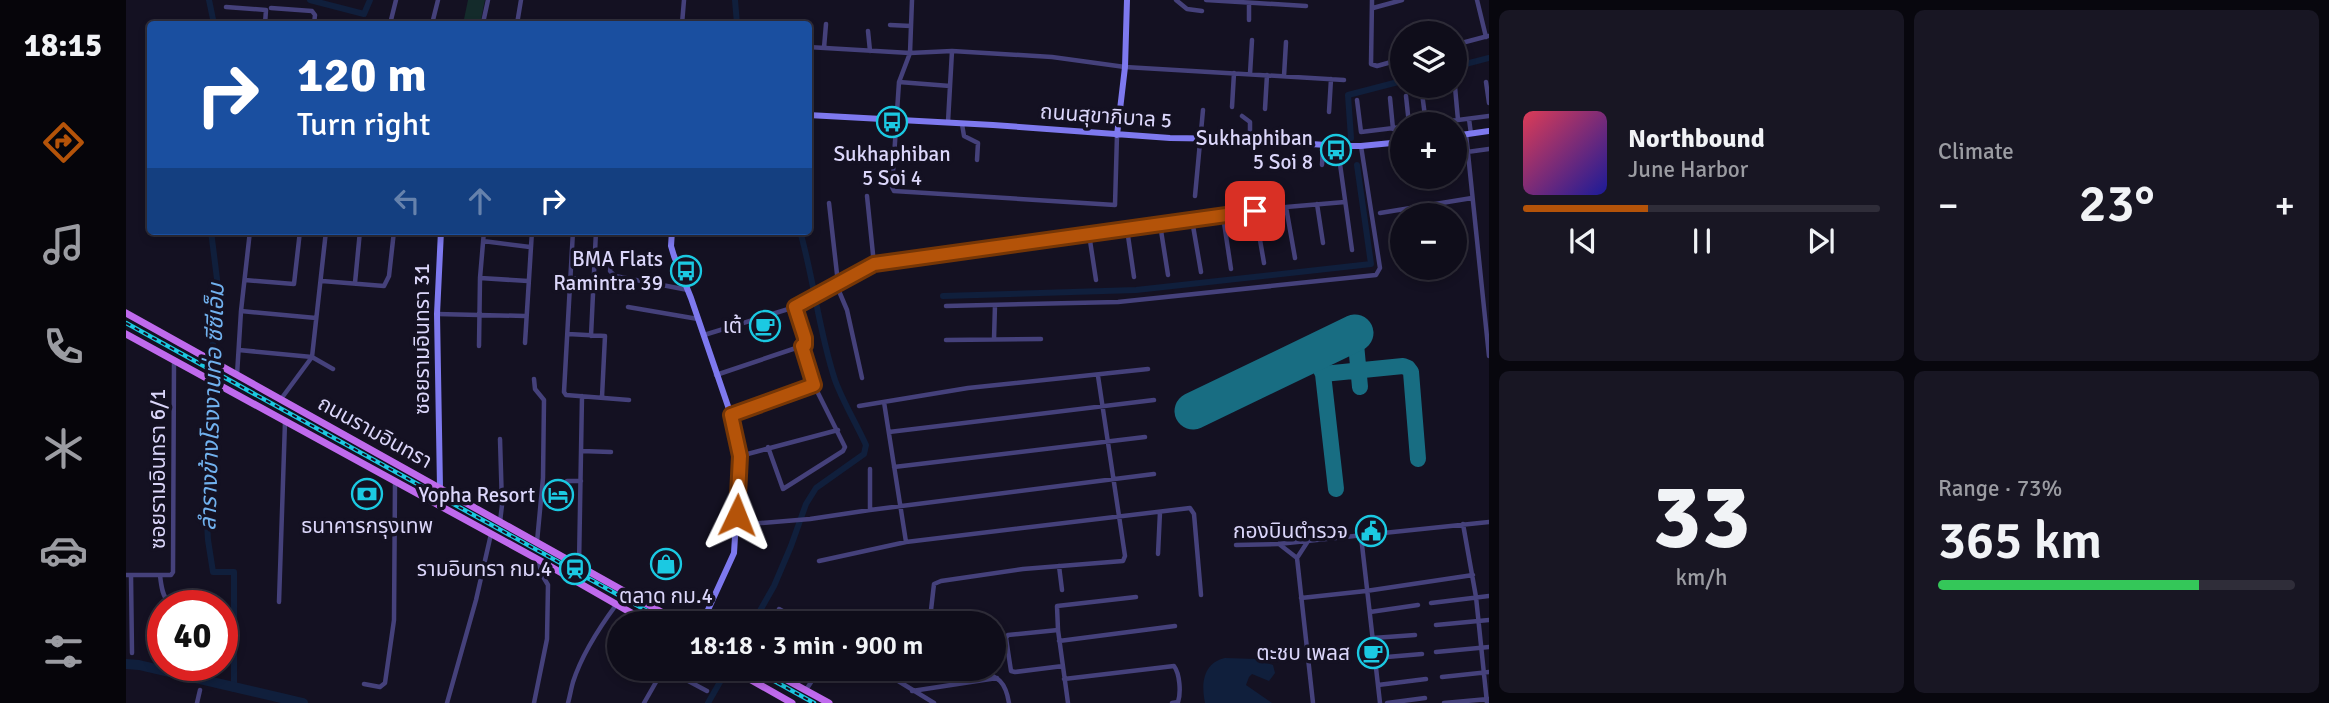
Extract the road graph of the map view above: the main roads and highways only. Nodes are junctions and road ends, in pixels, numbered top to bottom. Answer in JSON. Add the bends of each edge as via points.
{"nodes":[{"id":1,"x":126,"y":313,"type":"edge"},
{"id":2,"x":144,"y":323,"type":"junction"},
{"id":3,"x":126,"y":334,"type":"edge"},
{"id":4,"x":168,"y":336,"type":"junction"},
{"id":5,"x":135,"y":339,"type":"junction"},
{"id":6,"x":161,"y":353,"type":"junction"},
{"id":7,"x":627,"y":611,"type":"edge"},
{"id":8,"x":660,"y":611,"type":"edge"},
{"id":9,"x":753,"y":681,"type":"edge"},
{"id":10,"x":789,"y":681,"type":"edge"},
{"id":11,"x":792,"y":703,"type":"edge"},
{"id":12,"x":829,"y":703,"type":"edge"}],
"edges":[{"from":1,"to":2,"type":"main road","name":"ถนนรามอินทรา"},
{"from":2,"to":4,"type":"main road","name":"ถนนรามอินทรา"},
{"from":2,"to":5,"type":"main road"},
{"from":3,"to":5,"type":"main road","name":"ถนนรามอินทรา"},
{"from":4,"to":6,"type":"main road","via":[[159,340]]},
{"from":4,"to":8,"type":"main road","name":"ถนนรามอินทรา"},
{"from":5,"to":6,"type":"main road","name":"ถนนรามอินทรา"},
{"from":6,"to":7,"type":"main road","name":"ถนนรามอินทรา"},
{"from":9,"to":11,"type":"main road"},
{"from":10,"to":12,"type":"main road"}]}
